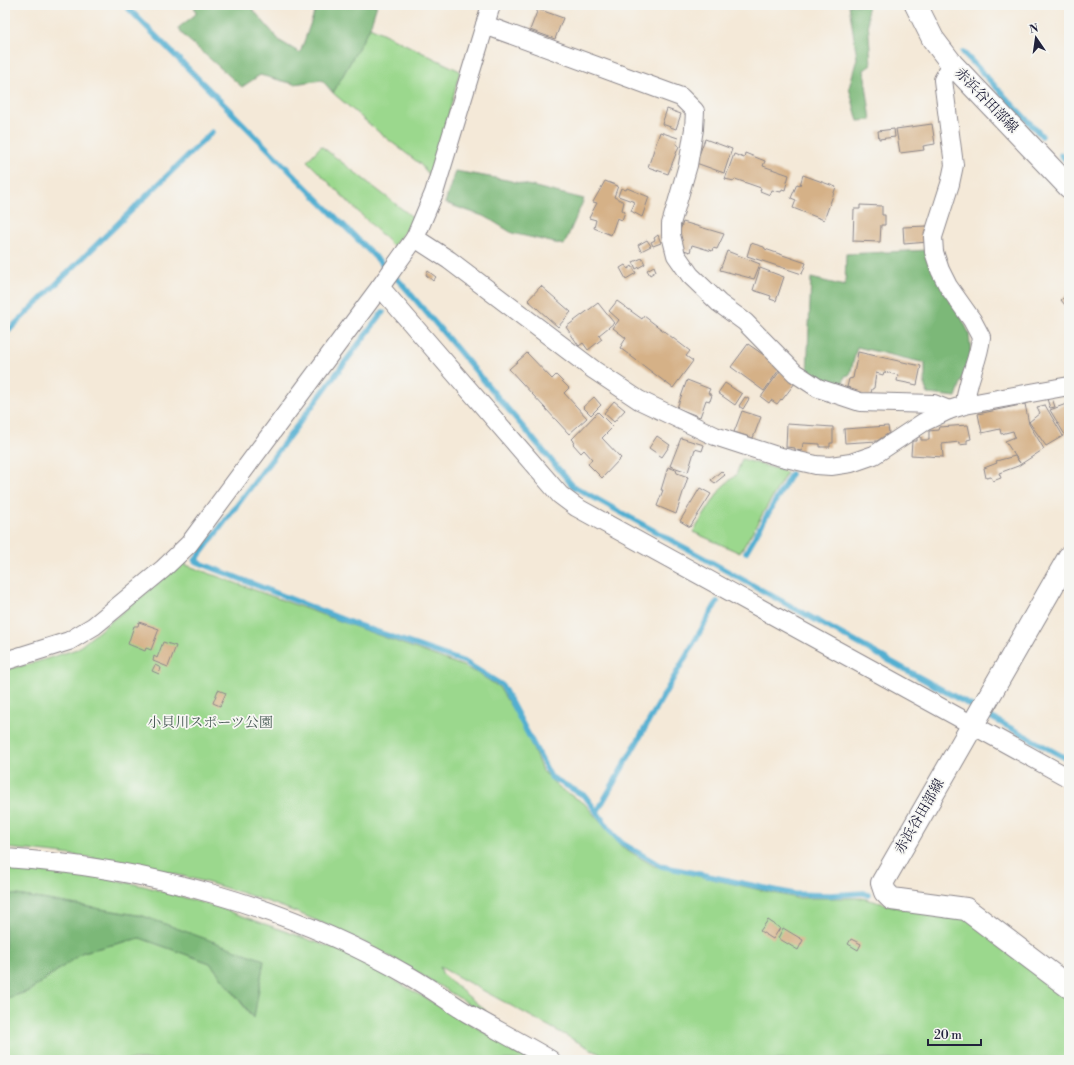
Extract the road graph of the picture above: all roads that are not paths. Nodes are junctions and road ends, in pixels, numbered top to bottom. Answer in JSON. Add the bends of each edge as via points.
{"nodes":[{"id":1,"x":491,"y":5,"type":"edge"},
{"id":2,"x":916,"y":5,"type":"edge"},
{"id":3,"x":485,"y":25,"type":"junction"},
{"id":4,"x":952,"y":64,"type":"junction"},
{"id":5,"x":1069,"y":187,"type":"edge"},
{"id":6,"x":415,"y":238,"type":"junction"},
{"id":7,"x":386,"y":279,"type":"junction"},
{"id":8,"x":1069,"y":386,"type":"edge"},
{"id":9,"x":957,"y":407,"type":"junction"},
{"id":10,"x":1069,"y":557,"type":"edge"},
{"id":11,"x":5,"y":661,"type":"edge"},
{"id":12,"x":977,"y":715,"type":"junction"},
{"id":13,"x":1069,"y":778,"type":"edge"},
{"id":14,"x":5,"y":858,"type":"edge"},
{"id":15,"x":1069,"y":987,"type":"edge"},
{"id":16,"x":551,"y":1060,"type":"edge"}],
"edges":[{"from":1,"to":3,"type":"street"},
{"from":2,"to":4,"type":"main road","name":"赤浜谷田部線","via":[[933,39]]},
{"from":3,"to":6,"type":"street","via":[[434,193]]},
{"from":3,"to":9,"type":"street","via":[[681,97],[690,104],[695,111],[694,129],[688,165],[671,224],[676,255],[690,275],[719,303],[745,322],[795,373],[818,388],[860,402]]},
{"from":4,"to":5,"type":"main road","name":"赤浜谷田部線"},
{"from":4,"to":9,"type":"street","via":[[943,80],[954,165],[933,237],[934,252],[940,270],[981,337],[980,349],[966,392]]},
{"from":6,"to":7,"type":"street"},
{"from":6,"to":9,"type":"street","via":[[449,260],[588,365],[639,400],[715,436],[770,454],[816,465],[851,463],[874,455],[918,425]]},
{"from":7,"to":11,"type":"street","via":[[189,544],[105,617],[69,642]]},
{"from":7,"to":12,"type":"street","via":[[560,495],[576,507]]},
{"from":8,"to":9,"type":"street"},
{"from":10,"to":12,"type":"main road","name":"赤浜谷田部線"},
{"from":12,"to":13,"type":"street"},
{"from":12,"to":15,"type":"main road","name":"赤浜谷田部線","via":[[884,877],[883,888],[889,896],[897,900],[966,909]]},
{"from":14,"to":16,"type":"street","via":[[45,860],[113,870],[172,882],[256,907],[316,931],[410,977]]}]}
